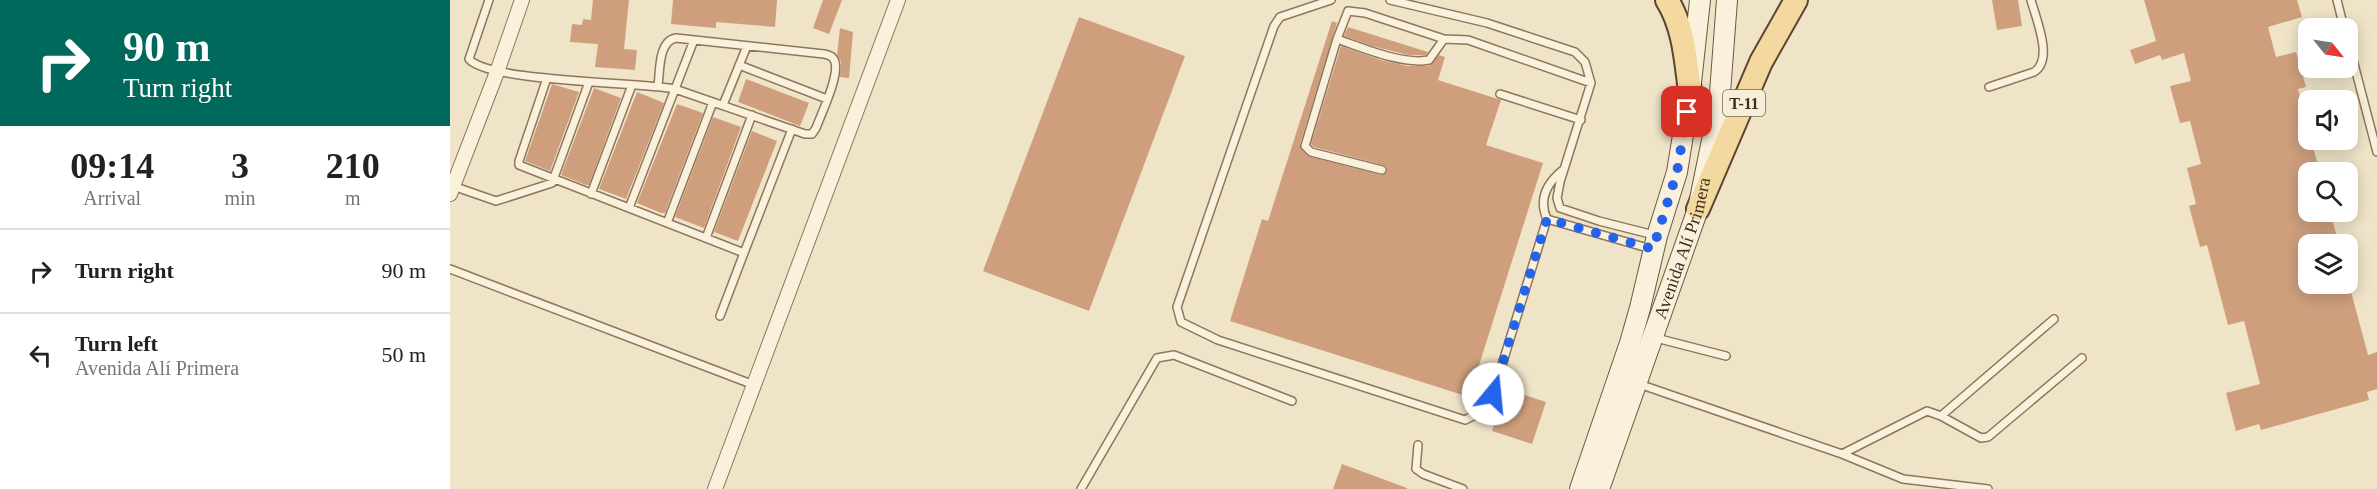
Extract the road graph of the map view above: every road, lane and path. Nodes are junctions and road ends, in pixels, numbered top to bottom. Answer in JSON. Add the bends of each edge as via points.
{"nodes":[{"id":1,"x":489,"y":0,"type":"edge"},
{"id":2,"x":522,"y":0,"type":"edge"},
{"id":3,"x":898,"y":0,"type":"edge"},
{"id":4,"x":1331,"y":0,"type":"edge"},
{"id":5,"x":1390,"y":0,"type":"edge"},
{"id":6,"x":1667,"y":0,"type":"edge"},
{"id":7,"x":1700,"y":0,"type":"edge"},
{"id":8,"x":1727,"y":0,"type":"edge"},
{"id":9,"x":1796,"y":0,"type":"edge"},
{"id":10,"x":2031,"y":0,"type":"edge"},
{"id":11,"x":2337,"y":0,"type":"edge"},
{"id":12,"x":2342,"y":18,"type":"edge"},
{"id":13,"x":1337,"y":39,"type":"junction"},
{"id":14,"x":1444,"y":39,"type":"junction"},
{"id":15,"x":694,"y":40,"type":"junction"},
{"id":16,"x":747,"y":45,"type":"junction"},
{"id":17,"x":739,"y":65,"type":"junction"},
{"id":18,"x":497,"y":72,"type":"junction"},
{"id":19,"x":547,"y":78,"type":"junction"},
{"id":20,"x":2358,"y":78,"type":"edge"},
{"id":21,"x":589,"y":82,"type":"junction"},
{"id":22,"x":1591,"y":83,"type":"junction"},
{"id":23,"x":632,"y":85,"type":"junction"},
{"id":24,"x":658,"y":86,"type":"junction"},
{"id":25,"x":1989,"y":87,"type":"dead end"},
{"id":26,"x":675,"y":89,"type":"junction"},
{"id":27,"x":1690,"y":92,"type":"junction"},
{"id":28,"x":1500,"y":94,"type":"dead end"},
{"id":29,"x":827,"y":99,"type":"junction"},
{"id":30,"x":713,"y":102,"type":"junction"},
{"id":31,"x":723,"y":105,"type":"junction"},
{"id":32,"x":752,"y":115,"type":"junction"},
{"id":33,"x":1581,"y":120,"type":"junction"},
{"id":34,"x":792,"y":129,"type":"junction"},
{"id":35,"x":2377,"y":152,"type":"edge"},
{"id":36,"x":1564,"y":169,"type":"junction"},
{"id":37,"x":1382,"y":170,"type":"dead end"},
{"id":38,"x":555,"y":180,"type":"junction"},
{"id":39,"x":452,"y":190,"type":"edge"},
{"id":40,"x":591,"y":194,"type":"junction"},
{"id":41,"x":629,"y":208,"type":"junction"},
{"id":42,"x":1698,"y":209,"type":"junction"},
{"id":43,"x":1547,"y":219,"type":"junction"},
{"id":44,"x":667,"y":223,"type":"junction"},
{"id":45,"x":706,"y":238,"type":"junction"},
{"id":46,"x":1655,"y":242,"type":"junction"},
{"id":47,"x":744,"y":253,"type":"junction"},
{"id":48,"x":450,"y":269,"type":"edge"},
{"id":49,"x":720,"y":316,"type":"dead end"},
{"id":50,"x":2054,"y":319,"type":"dead end"},
{"id":51,"x":1655,"y":331,"type":"junction"},
{"id":52,"x":1725,"y":356,"type":"dead end"},
{"id":53,"x":2082,"y":358,"type":"dead end"},
{"id":54,"x":1637,"y":383,"type":"junction"},
{"id":55,"x":754,"y":385,"type":"junction"},
{"id":56,"x":1292,"y":401,"type":"dead end"},
{"id":57,"x":1941,"y":416,"type":"junction"},
{"id":58,"x":1418,"y":445,"type":"dead end"},
{"id":59,"x":1842,"y":454,"type":"junction"},
{"id":60,"x":715,"y":489,"type":"edge"},
{"id":61,"x":1081,"y":489,"type":"edge"},
{"id":62,"x":1462,"y":489,"type":"edge"},
{"id":63,"x":1580,"y":489,"type":"edge"},
{"id":64,"x":1599,"y":489,"type":"edge"},
{"id":65,"x":1988,"y":489,"type":"edge"}],
"edges":[{"from":1,"to":18,"type":"lane","via":[[469,59],[474,65]]},
{"from":2,"to":18,"type":"street"},
{"from":3,"to":55,"type":"street"},
{"from":4,"to":43,"type":"lane","via":[[1280,17],[1274,26],[1177,307],[1181,322],[1218,340],[1465,420],[1479,413],[1493,394]]},
{"from":5,"to":22,"type":"lane","via":[[1487,23],[1575,52],[1585,62]]},
{"from":6,"to":27,"type":"main road","via":[[1682,39]]},
{"from":7,"to":27,"type":"main road","name":"Avenida Alí Primera"},
{"from":8,"to":42,"type":"main road","name":"Avenida Alí Primera","via":[[1719,106]]},
{"from":9,"to":42,"type":"main road","number":"T-11","via":[[1761,62]]},
{"from":10,"to":25,"type":"lane","via":[[2043,61],[2034,72]]},
{"from":11,"to":12,"type":"lane"},
{"from":13,"to":14,"type":"lane","via":[[1421,62],[1429,60]]},
{"from":13,"to":14,"type":"lane","via":[[1348,11]]},
{"from":13,"to":37,"type":"lane","via":[[1305,146],[1311,152]]},
{"from":14,"to":22,"type":"lane","via":[[1468,40]]},
{"from":15,"to":16,"type":"lane"},
{"from":15,"to":24,"type":"lane","via":[[676,38],[666,43]]},
{"from":15,"to":26,"type":"lane"},
{"from":16,"to":17,"type":"lane"},
{"from":16,"to":29,"type":"lane","via":[[832,56],[834,79]]},
{"from":17,"to":29,"type":"lane"},
{"from":17,"to":31,"type":"lane"},
{"from":18,"to":19,"type":"lane"},
{"from":18,"to":39,"type":"street"},
{"from":19,"to":21,"type":"lane"},
{"from":19,"to":38,"type":"lane","via":[[519,165]]},
{"from":20,"to":35,"type":"lane"},
{"from":21,"to":23,"type":"lane"},
{"from":21,"to":38,"type":"lane"},
{"from":22,"to":33,"type":"lane"},
{"from":23,"to":24,"type":"lane"},
{"from":23,"to":40,"type":"lane"},
{"from":24,"to":26,"type":"lane"},
{"from":26,"to":30,"type":"lane"},
{"from":26,"to":41,"type":"lane"},
{"from":27,"to":46,"type":"main road","name":"Avenida Alí Primera","via":[[1677,172]]},
{"from":28,"to":33,"type":"lane"},
{"from":29,"to":34,"type":"lane","via":[[812,134]]},
{"from":30,"to":31,"type":"lane"},
{"from":30,"to":44,"type":"lane"},
{"from":31,"to":32,"type":"lane"},
{"from":32,"to":34,"type":"lane"},
{"from":32,"to":45,"type":"lane"},
{"from":33,"to":36,"type":"lane"},
{"from":34,"to":47,"type":"lane"},
{"from":36,"to":43,"type":"lane","via":[[1545,193],[1542,209]]},
{"from":36,"to":46,"type":"lane","via":[[1557,198],[1560,208]]},
{"from":38,"to":39,"type":"lane","via":[[496,201]]},
{"from":38,"to":40,"type":"lane"},
{"from":40,"to":41,"type":"lane"},
{"from":41,"to":44,"type":"lane"},
{"from":42,"to":51,"type":"main road","name":"Avenida Alí Primera"},
{"from":43,"to":46,"type":"lane"},
{"from":44,"to":45,"type":"lane"},
{"from":45,"to":47,"type":"lane"},
{"from":46,"to":51,"type":"main road","via":[[1661,245]]},
{"from":46,"to":63,"type":"main road","name":"Avenida Alí Primera","via":[[1633,334]]},
{"from":47,"to":49,"type":"lane"},
{"from":48,"to":55,"type":"lane"},
{"from":50,"to":57,"type":"lane"},
{"from":51,"to":52,"type":"lane"},
{"from":51,"to":54,"type":"main road","name":"Avenida Alí Primera"},
{"from":53,"to":57,"type":"lane","via":[[1988,437],[1981,438]]},
{"from":54,"to":59,"type":"lane"},
{"from":54,"to":64,"type":"main road","name":"Avenida Alí Primera"},
{"from":55,"to":60,"type":"street"},
{"from":56,"to":61,"type":"lane","via":[[1173,355],[1157,358]]},
{"from":57,"to":59,"type":"lane","via":[[1927,411]]},
{"from":58,"to":62,"type":"lane","via":[[1416,469]]},
{"from":59,"to":65,"type":"lane","via":[[1903,479]]}]}
